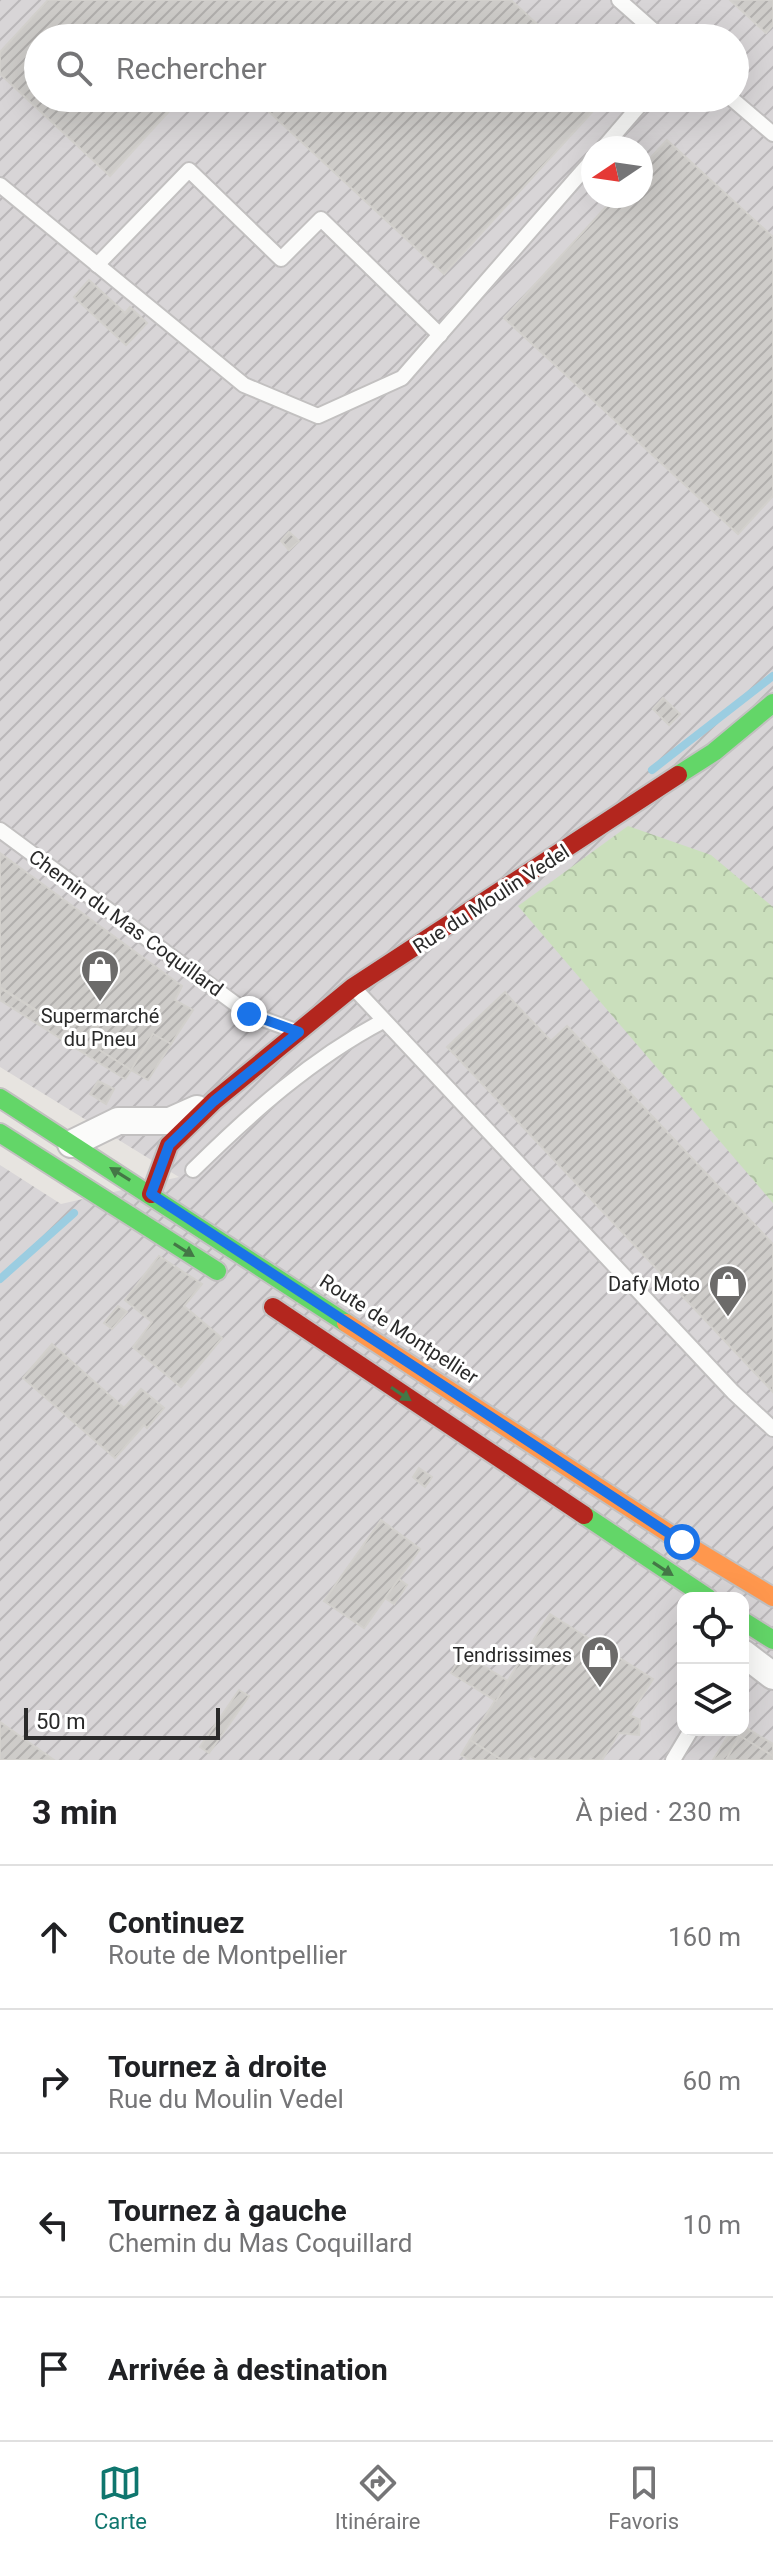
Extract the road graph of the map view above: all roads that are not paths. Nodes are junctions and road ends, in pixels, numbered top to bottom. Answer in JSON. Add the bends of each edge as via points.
{"nodes":[{"id":1,"x":619,"y":0,"type":"edge"},
{"id":2,"x":646,"y":24,"type":"edge"},
{"id":3,"x":634,"y":112,"type":"edge"},
{"id":4,"x":747,"y":112,"type":"edge"},
{"id":5,"x":773,"y":134,"type":"edge"},
{"id":6,"x":613,"y":136,"type":"edge"},
{"id":7,"x":581,"y":173,"type":"edge"},
{"id":8,"x":0,"y":185,"type":"edge"},
{"id":9,"x":97,"y":265,"type":"junction"},
{"id":10,"x":440,"y":335,"type":"junction"},
{"id":11,"x":773,"y":703,"type":"edge"},
{"id":12,"x":0,"y":830,"type":"edge"},
{"id":13,"x":353,"y":987,"type":"junction"},
{"id":14,"x":383,"y":1021,"type":"junction"},
{"id":15,"x":299,"y":1032,"type":"junction"},
{"id":16,"x":0,"y":1098,"type":"edge"},
{"id":17,"x":214,"y":1101,"type":"junction"},
{"id":18,"x":0,"y":1133,"type":"edge"},
{"id":19,"x":71,"y":1144,"type":"junction"},
{"id":20,"x":193,"y":1170,"type":"dead end"},
{"id":21,"x":151,"y":1194,"type":"junction"},
{"id":22,"x":231,"y":1280,"type":"dead end"},
{"id":23,"x":257,"y":1296,"type":"dead end"},
{"id":24,"x":773,"y":1429,"type":"edge"},
{"id":25,"x":528,"y":1480,"type":"junction"},
{"id":26,"x":699,"y":1592,"type":"edge"},
{"id":27,"x":773,"y":1597,"type":"edge"},
{"id":28,"x":677,"y":1600,"type":"edge"},
{"id":29,"x":749,"y":1625,"type":"edge"},
{"id":30,"x":773,"y":1640,"type":"edge"},
{"id":31,"x":749,"y":1658,"type":"edge"},
{"id":32,"x":773,"y":1676,"type":"edge"},
{"id":33,"x":687,"y":1736,"type":"edge"},
{"id":34,"x":673,"y":1760,"type":"edge"}],
"edges":[{"from":1,"to":2,"type":"lane"},
{"from":3,"to":6,"type":"lane"},
{"from":4,"to":5,"type":"lane"},
{"from":7,"to":10,"type":"lane"},
{"from":8,"to":9,"type":"lane"},
{"from":9,"to":10,"type":"lane","via":[[244,385],[318,416],[402,378]]},
{"from":9,"to":10,"type":"lane","via":[[189,170],[281,259],[321,219]]},
{"from":11,"to":13,"type":"main road","name":"Rue du Moulin Vedel","via":[[714,752]]},
{"from":12,"to":15,"type":"lane","name":"Chemin du Mas Coquillard","via":[[249,1014]]},
{"from":13,"to":14,"type":"lane"},
{"from":13,"to":15,"type":"main road","name":"Rue du Moulin Vedel"},
{"from":14,"to":20,"type":"lane","via":[[346,1040],[252,1112]]},
{"from":14,"to":24,"type":"lane"},
{"from":15,"to":17,"type":"main road","name":"Rue du Moulin Vedel"},
{"from":16,"to":19,"type":"main road","name":"Route de Montpellier"},
{"from":17,"to":19,"type":"street","name":"Rue du Moulin Vedel","via":[[170,1121],[118,1121]]},
{"from":17,"to":21,"type":"main road","name":"Rue du Moulin Vedel","via":[[169,1145]]},
{"from":18,"to":22,"type":"main road","one_way":true},
{"from":21,"to":19,"type":"main road","name":"Route de Montpellier","one_way":true},
{"from":21,"to":27,"type":"main road","name":"Route de Montpellier"},
{"from":23,"to":25,"type":"main road","one_way":true},
{"from":25,"to":26,"type":"main road","one_way":true},
{"from":25,"to":28,"type":"street","via":[[575,1524]]},
{"from":29,"to":30,"type":"main road"},
{"from":31,"to":32,"type":"street"},
{"from":33,"to":34,"type":"lane"}]}
